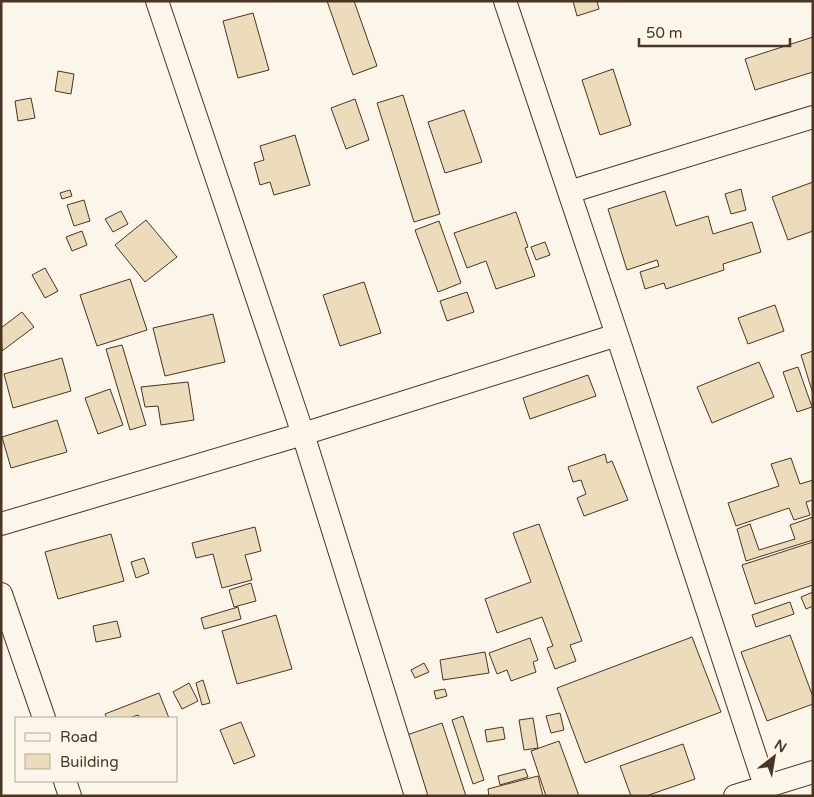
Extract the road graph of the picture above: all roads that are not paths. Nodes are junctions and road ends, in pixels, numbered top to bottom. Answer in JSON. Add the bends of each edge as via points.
{"nodes":[{"id":1,"x":157,"y":1,"type":"edge"},
{"id":2,"x":505,"y":1,"type":"edge"},
{"id":3,"x":813,"y":117,"type":"edge"},
{"id":4,"x":569,"y":192,"type":"junction"},
{"id":5,"x":618,"y":335,"type":"junction"},
{"id":6,"x":303,"y":434,"type":"junction"},
{"id":7,"x":1,"y":524,"type":"edge"},
{"id":8,"x":1,"y":594,"type":"edge"},
{"id":9,"x":44,"y":717,"type":"edge"},
{"id":10,"x":813,"y":772,"type":"edge"},
{"id":11,"x":65,"y":782,"type":"edge"},
{"id":12,"x":765,"y":786,"type":"junction"},
{"id":13,"x":70,"y":796,"type":"edge"},
{"id":14,"x":416,"y":796,"type":"edge"},
{"id":15,"x":735,"y":796,"type":"edge"}],
"edges":[{"from":1,"to":6,"type":"street"},
{"from":2,"to":4,"type":"street"},
{"from":3,"to":4,"type":"street"},
{"from":4,"to":5,"type":"street"},
{"from":5,"to":6,"type":"street"},
{"from":5,"to":12,"type":"street"},
{"from":6,"to":7,"type":"street"},
{"from":6,"to":14,"type":"street"},
{"from":8,"to":9,"type":"street"},
{"from":10,"to":12,"type":"street"},
{"from":11,"to":13,"type":"street"},
{"from":12,"to":15,"type":"street"}]}
